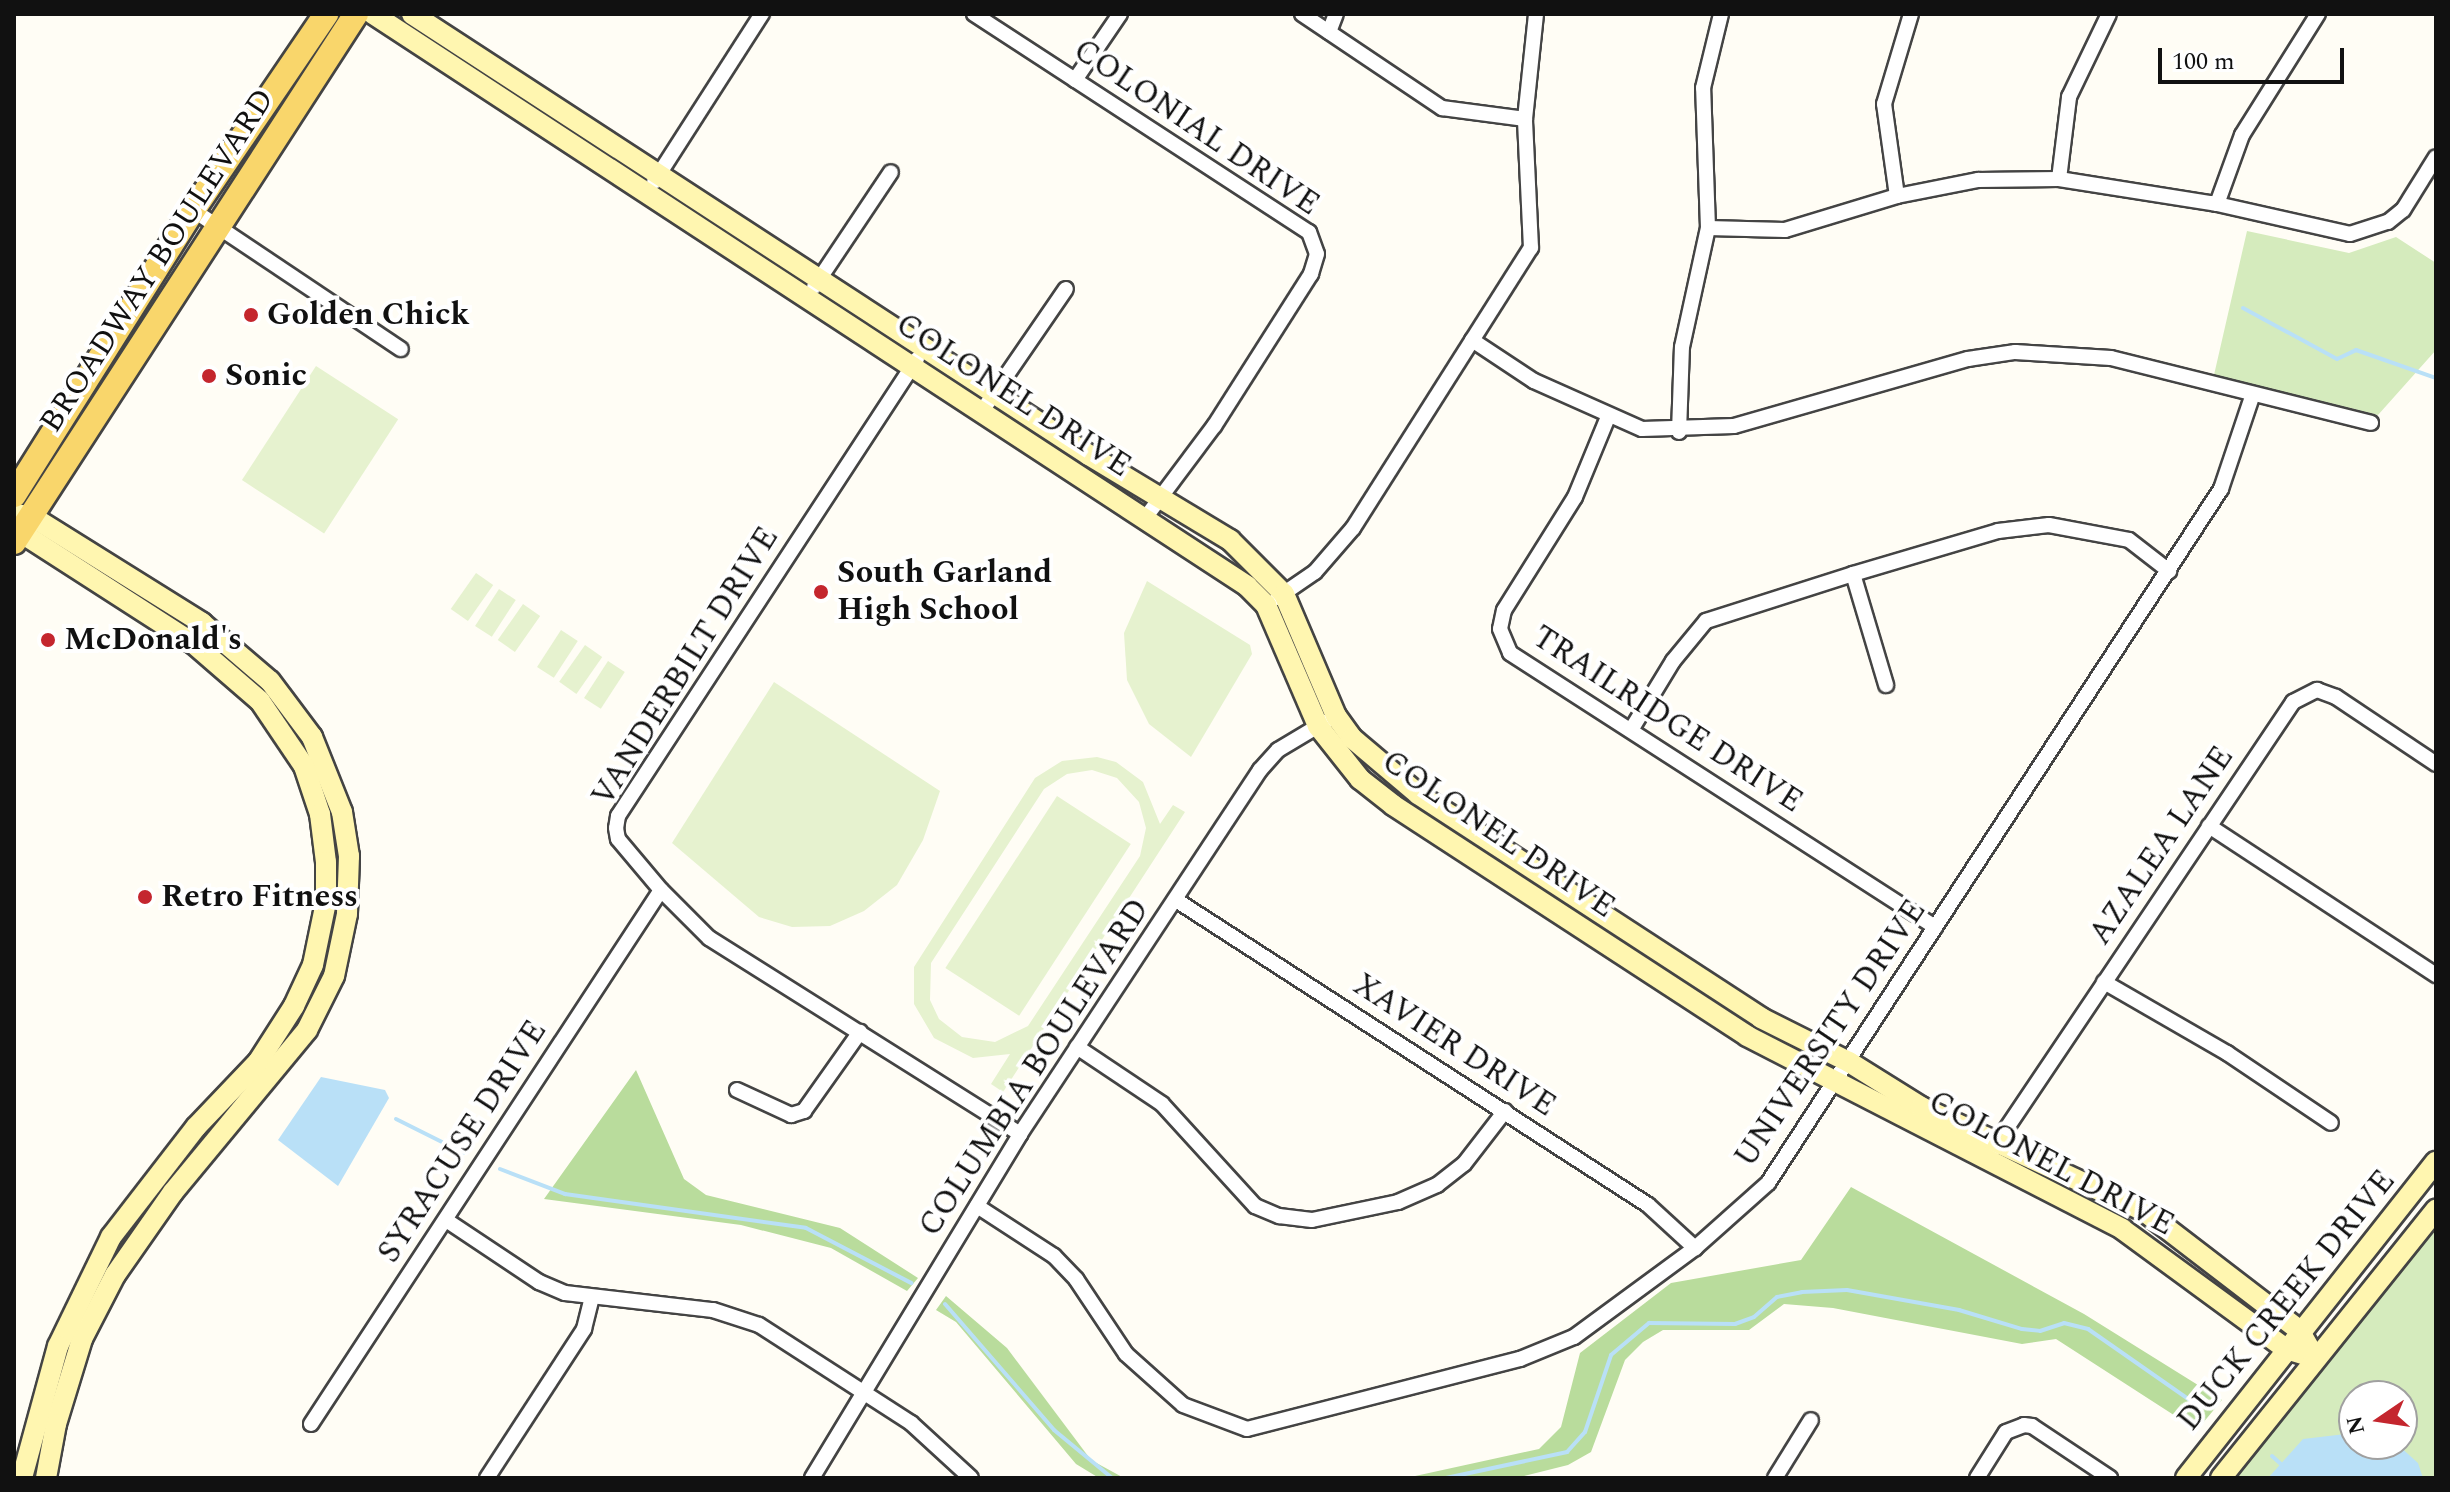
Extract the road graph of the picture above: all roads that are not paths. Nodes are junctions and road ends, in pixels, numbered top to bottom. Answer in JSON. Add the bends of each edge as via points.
{"nodes":[{"id":1,"x":326,"y":14,"type":"edge"},
{"id":2,"x":356,"y":14,"type":"edge"},
{"id":3,"x":373,"y":14,"type":"edge"},
{"id":4,"x":412,"y":14,"type":"edge"},
{"id":5,"x":762,"y":14,"type":"edge"},
{"id":6,"x":974,"y":14,"type":"edge"},
{"id":7,"x":1120,"y":14,"type":"edge"},
{"id":8,"x":1302,"y":14,"type":"edge"},
{"id":9,"x":1336,"y":14,"type":"edge"},
{"id":10,"x":1536,"y":14,"type":"edge"},
{"id":11,"x":1721,"y":14,"type":"edge"},
{"id":12,"x":1911,"y":14,"type":"edge"},
{"id":13,"x":2109,"y":14,"type":"edge"},
{"id":14,"x":2318,"y":14,"type":"edge"},
{"id":15,"x":1329,"y":32,"type":"junction"},
{"id":16,"x":1075,"y":80,"type":"junction"},
{"id":17,"x":257,"y":116,"type":"junction"},
{"id":18,"x":1525,"y":119,"type":"junction"},
{"id":19,"x":280,"y":132,"type":"junction"},
{"id":20,"x":2436,"y":157,"type":"edge"},
{"id":21,"x":891,"y":172,"type":"dead end"},
{"id":22,"x":659,"y":175,"type":"junction"},
{"id":23,"x":2059,"y":179,"type":"junction"},
{"id":24,"x":647,"y":194,"type":"junction"},
{"id":25,"x":1897,"y":196,"type":"junction"},
{"id":26,"x":2217,"y":204,"type":"junction"},
{"id":27,"x":193,"y":210,"type":"junction"},
{"id":28,"x":219,"y":227,"type":"junction"},
{"id":29,"x":1708,"y":228,"type":"junction"},
{"id":30,"x":820,"y":277,"type":"junction"},
{"id":31,"x":1066,"y":289,"type":"dead end"},
{"id":32,"x":806,"y":297,"type":"junction"},
{"id":33,"x":1472,"y":340,"type":"junction"},
{"id":34,"x":925,"y":346,"type":"junction"},
{"id":35,"x":401,"y":349,"type":"dead end"},
{"id":36,"x":911,"y":368,"type":"junction"},
{"id":37,"x":91,"y":375,"type":"junction"},
{"id":38,"x":112,"y":390,"type":"junction"},
{"id":39,"x":994,"y":393,"type":"junction"},
{"id":40,"x":2253,"y":394,"type":"junction"},
{"id":41,"x":982,"y":411,"type":"junction"},
{"id":42,"x":1608,"y":417,"type":"junction"},
{"id":43,"x":2371,"y":423,"type":"dead end"},
{"id":44,"x":1679,"y":432,"type":"junction"},
{"id":45,"x":14,"y":495,"type":"edge"},
{"id":46,"x":1161,"y":496,"type":"junction"},
{"id":47,"x":1146,"y":517,"type":"junction"},
{"id":48,"x":18,"y":527,"type":"edge"},
{"id":49,"x":2169,"y":571,"type":"junction"},
{"id":50,"x":1853,"y":574,"type":"junction"},
{"id":51,"x":1284,"y":594,"type":"junction"},
{"id":52,"x":1266,"y":605,"type":"junction"},
{"id":53,"x":1886,"y":685,"type":"dead end"},
{"id":54,"x":1327,"y":721,"type":"junction"},
{"id":55,"x":1631,"y":730,"type":"junction"},
{"id":56,"x":2436,"y":764,"type":"edge"},
{"id":57,"x":2209,"y":826,"type":"junction"},
{"id":58,"x":661,"y":890,"type":"junction"},
{"id":59,"x":1176,"y":900,"type":"junction"},
{"id":60,"x":1935,"y":927,"type":"junction"},
{"id":61,"x":2436,"y":975,"type":"edge"},
{"id":62,"x":2104,"y":982,"type":"junction"},
{"id":63,"x":860,"y":1032,"type":"junction"},
{"id":64,"x":1077,"y":1047,"type":"junction"},
{"id":65,"x":1849,"y":1062,"type":"junction"},
{"id":66,"x":1835,"y":1084,"type":"junction"},
{"id":67,"x":737,"y":1090,"type":"dead end"},
{"id":68,"x":1505,"y":1111,"type":"junction"},
{"id":69,"x":2331,"y":1123,"type":"dead end"},
{"id":70,"x":1020,"y":1134,"type":"junction"},
{"id":71,"x":1998,"y":1141,"type":"junction"},
{"id":72,"x":1985,"y":1161,"type":"junction"},
{"id":73,"x":2436,"y":1162,"type":"edge"},
{"id":74,"x":977,"y":1206,"type":"junction"},
{"id":75,"x":2436,"y":1210,"type":"edge"},
{"id":76,"x":446,"y":1220,"type":"junction"},
{"id":77,"x":1695,"y":1248,"type":"junction"},
{"id":78,"x":592,"y":1297,"type":"junction"},
{"id":79,"x":2299,"y":1330,"type":"junction"},
{"id":80,"x":2286,"y":1349,"type":"junction"},
{"id":81,"x":2315,"y":1358,"type":"junction"},
{"id":82,"x":867,"y":1392,"type":"junction"},
{"id":83,"x":1811,"y":1420,"type":"dead end"},
{"id":84,"x":311,"y":1424,"type":"dead end"},
{"id":85,"x":20,"y":1450,"type":"edge"},
{"id":86,"x":52,"y":1475,"type":"edge"},
{"id":87,"x":22,"y":1478,"type":"edge"},
{"id":88,"x":487,"y":1478,"type":"edge"},
{"id":89,"x":812,"y":1478,"type":"edge"},
{"id":90,"x":971,"y":1478,"type":"edge"},
{"id":91,"x":1775,"y":1478,"type":"edge"},
{"id":92,"x":1977,"y":1478,"type":"edge"},
{"id":93,"x":2110,"y":1478,"type":"edge"},
{"id":94,"x":2186,"y":1478,"type":"edge"},
{"id":95,"x":2221,"y":1478,"type":"edge"}],
"edges":[{"from":1,"to":17,"type":"main road","name":"BROADWAY BOULEVARD"},
{"from":2,"to":19,"type":"main road","name":"BROADWAY BOULEVARD"},
{"from":3,"to":24,"type":"street","name":"COLONEL DRIVE"},
{"from":4,"to":22,"type":"street","name":"COLONEL DRIVE"},
{"from":5,"to":22,"type":"street"},
{"from":6,"to":16,"type":"street","name":"COLONIAL DRIVE"},
{"from":7,"to":16,"type":"street"},
{"from":8,"to":15,"type":"street"},
{"from":9,"to":15,"type":"street"},
{"from":10,"to":18,"type":"street"},
{"from":11,"to":29,"type":"street","via":[[1703,88]]},
{"from":12,"to":25,"type":"street","via":[[1884,104]]},
{"from":13,"to":23,"type":"street","via":[[2069,97]]},
{"from":14,"to":26,"type":"street","via":[[2242,135]]},
{"from":15,"to":18,"type":"street","via":[[1442,108]]},
{"from":16,"to":46,"type":"street","name":"COLONIAL DRIVE","via":[[1309,232],[1317,254],[1311,274],[1214,426]]},
{"from":17,"to":19,"type":"main road"},
{"from":17,"to":27,"type":"main road","name":"BROADWAY BOULEVARD"},
{"from":18,"to":33,"type":"street","via":[[1531,248]]},
{"from":19,"to":28,"type":"main road","name":"BROADWAY BOULEVARD"},
{"from":20,"to":26,"type":"street","via":[[2403,210],[2388,222],[2350,234]]},
{"from":21,"to":30,"type":"street"},
{"from":22,"to":24,"type":"street"},
{"from":22,"to":30,"type":"street","name":"COLONEL DRIVE"},
{"from":23,"to":25,"type":"street","via":[[1978,180]]},
{"from":23,"to":26,"type":"street"},
{"from":24,"to":32,"type":"street","name":"COLONEL DRIVE"},
{"from":25,"to":29,"type":"street","via":[[1785,230]]},
{"from":27,"to":28,"type":"street"},
{"from":27,"to":37,"type":"main road","name":"BROADWAY BOULEVARD"},
{"from":28,"to":35,"type":"street"},
{"from":28,"to":38,"type":"main road","name":"BROADWAY BOULEVARD"},
{"from":29,"to":44,"type":"street","via":[[1682,347]]},
{"from":30,"to":32,"type":"street"},
{"from":30,"to":34,"type":"street","name":"COLONEL DRIVE"},
{"from":31,"to":39,"type":"street"},
{"from":32,"to":36,"type":"street","name":"COLONEL DRIVE"},
{"from":33,"to":42,"type":"street","via":[[1534,381]]},
{"from":33,"to":51,"type":"street","via":[[1353,528],[1315,572]]},
{"from":34,"to":36,"type":"street","name":"VANDERBILT DRIVE"},
{"from":34,"to":39,"type":"street","name":"COLONEL DRIVE"},
{"from":36,"to":41,"type":"street","name":"COLONEL DRIVE"},
{"from":36,"to":58,"type":"street","name":"VANDERBILT DRIVE","via":[[618,816],[618,839]]},
{"from":37,"to":38,"type":"main road"},
{"from":37,"to":45,"type":"main road","name":"BROADWAY BOULEVARD"},
{"from":38,"to":48,"type":"main road","name":"BROADWAY BOULEVARD"},
{"from":39,"to":41,"type":"street"},
{"from":39,"to":46,"type":"street","name":"COLONEL DRIVE"},
{"from":40,"to":43,"type":"street"},
{"from":40,"to":44,"type":"street","via":[[2111,358],[2015,352],[1968,359],[1734,426]]},
{"from":40,"to":49,"type":"street","name":"UNIVERSITY DRIVE","via":[[2221,489]]},
{"from":41,"to":47,"type":"street","name":"COLONEL DRIVE"},
{"from":42,"to":44,"type":"street","via":[[1642,429]]},
{"from":42,"to":55,"type":"street","name":"TRAILRIDGE DRIVE","via":[[1575,497],[1504,610],[1500,629],[1510,653]]},
{"from":46,"to":47,"type":"street","name":"COLONIAL DRIVE"},
{"from":46,"to":51,"type":"street","name":"COLONEL DRIVE","via":[[1230,540]]},
{"from":47,"to":52,"type":"street","name":"COLONEL DRIVE"},
{"from":48,"to":85,"type":"street","via":[[194,644],[260,701],[304,766],[320,814],[326,862],[326,902],[313,965],[294,1006],[258,1062],[196,1127],[111,1237],[72,1309]]},
{"from":48,"to":86,"type":"street","via":[[202,623],[270,681],[312,737],[342,812],[349,856],[347,914],[327,989],[307,1030],[173,1192],[115,1275],[82,1339]]},
{"from":49,"to":50,"type":"street","via":[[2129,540],[2049,525],[1998,531]]},
{"from":49,"to":60,"type":"street","name":"UNIVERSITY DRIVE"},
{"from":50,"to":53,"type":"street"},
{"from":50,"to":55,"type":"street","via":[[1706,621],[1673,661]]},
{"from":51,"to":52,"type":"street"},
{"from":51,"to":54,"type":"street","name":"COLONEL DRIVE"},
{"from":52,"to":54,"type":"street","name":"COLONEL DRIVE"},
{"from":54,"to":59,"type":"street","name":"COLUMBIA BOULEVARD","via":[[1278,750],[1260,770]]},
{"from":54,"to":65,"type":"street","name":"COLONEL DRIVE","via":[[1418,794],[1761,1018]]},
{"from":54,"to":66,"type":"street","name":"COLONEL DRIVE","via":[[1360,779],[1393,805],[1702,1008]]},
{"from":55,"to":60,"type":"street","name":"TRAILRIDGE DRIVE"},
{"from":56,"to":57,"type":"street","name":"AZALEA LANE","via":[[2336,697],[2317,690],[2293,702]]},
{"from":57,"to":61,"type":"street"},
{"from":57,"to":62,"type":"street","name":"AZALEA LANE"},
{"from":58,"to":63,"type":"street","name":"VANDERBILT DRIVE","via":[[709,938]]},
{"from":58,"to":76,"type":"street","name":"SYRACUSE DRIVE"},
{"from":59,"to":64,"type":"street","name":"COLUMBIA BOULEVARD"},
{"from":59,"to":68,"type":"street","name":"XAVIER DRIVE"},
{"from":60,"to":65,"type":"street","name":"UNIVERSITY DRIVE"},
{"from":62,"to":69,"type":"street","via":[[2227,1053]]},
{"from":62,"to":71,"type":"street","name":"AZALEA LANE"},
{"from":63,"to":67,"type":"street","via":[[804,1111],[791,1115]]},
{"from":63,"to":70,"type":"street","name":"VANDERBILT DRIVE"},
{"from":64,"to":68,"type":"street","via":[[1162,1104],[1255,1206],[1279,1216],[1312,1220],[1398,1202],[1437,1185],[1464,1164]]},
{"from":64,"to":70,"type":"street","name":"COLUMBIA BOULEVARD"},
{"from":65,"to":66,"type":"street","name":"UNIVERSITY DRIVE"},
{"from":65,"to":71,"type":"street","name":"COLONEL DRIVE","via":[[1921,1107]]},
{"from":66,"to":72,"type":"street","name":"COLONEL DRIVE"},
{"from":66,"to":77,"type":"street","name":"UNIVERSITY DRIVE","via":[[1768,1183]]},
{"from":68,"to":77,"type":"street","name":"XAVIER DRIVE","via":[[1648,1205]]},
{"from":70,"to":74,"type":"street","name":"COLUMBIA BOULEVARD"},
{"from":71,"to":72,"type":"street","name":"AZALEA LANE"},
{"from":71,"to":79,"type":"street","name":"COLONEL DRIVE","via":[[2144,1211]]},
{"from":72,"to":80,"type":"street","name":"COLONEL DRIVE","via":[[2146,1244]]},
{"from":73,"to":79,"type":"street","name":"DUCK CREEK DRIVE"},
{"from":74,"to":77,"type":"street","name":"UNIVERSITY DRIVE","via":[[1054,1256],[1076,1279],[1126,1354],[1173,1397],[1224,1424],[1247,1429],[1548,1349],[1574,1337]]},
{"from":74,"to":82,"type":"street","name":"COLUMBIA BOULEVARD"},
{"from":75,"to":81,"type":"street","name":"DUCK CREEK DRIVE"},
{"from":76,"to":78,"type":"street","via":[[539,1282]]},
{"from":76,"to":84,"type":"street","name":"SYRACUSE DRIVE"},
{"from":78,"to":82,"type":"street","via":[[713,1310],[759,1325]]},
{"from":78,"to":88,"type":"street","via":[[584,1329]]},
{"from":79,"to":80,"type":"street","name":"DUCK CREEK DRIVE"},
{"from":79,"to":81,"type":"street","name":"COLONEL DRIVE"},
{"from":80,"to":81,"type":"street","name":"COLONEL DRIVE"},
{"from":80,"to":94,"type":"street","name":"DUCK CREEK DRIVE"},
{"from":81,"to":95,"type":"street","name":"DUCK CREEK DRIVE"},
{"from":82,"to":89,"type":"street","name":"COLUMBIA BOULEVARD"},
{"from":82,"to":90,"type":"street","via":[[911,1423]]},
{"from":83,"to":91,"type":"street"},
{"from":85,"to":86,"type":"street"},
{"from":85,"to":87,"type":"street"},
{"from":92,"to":93,"type":"street","via":[[2006,1432],[2024,1425]]}]}
